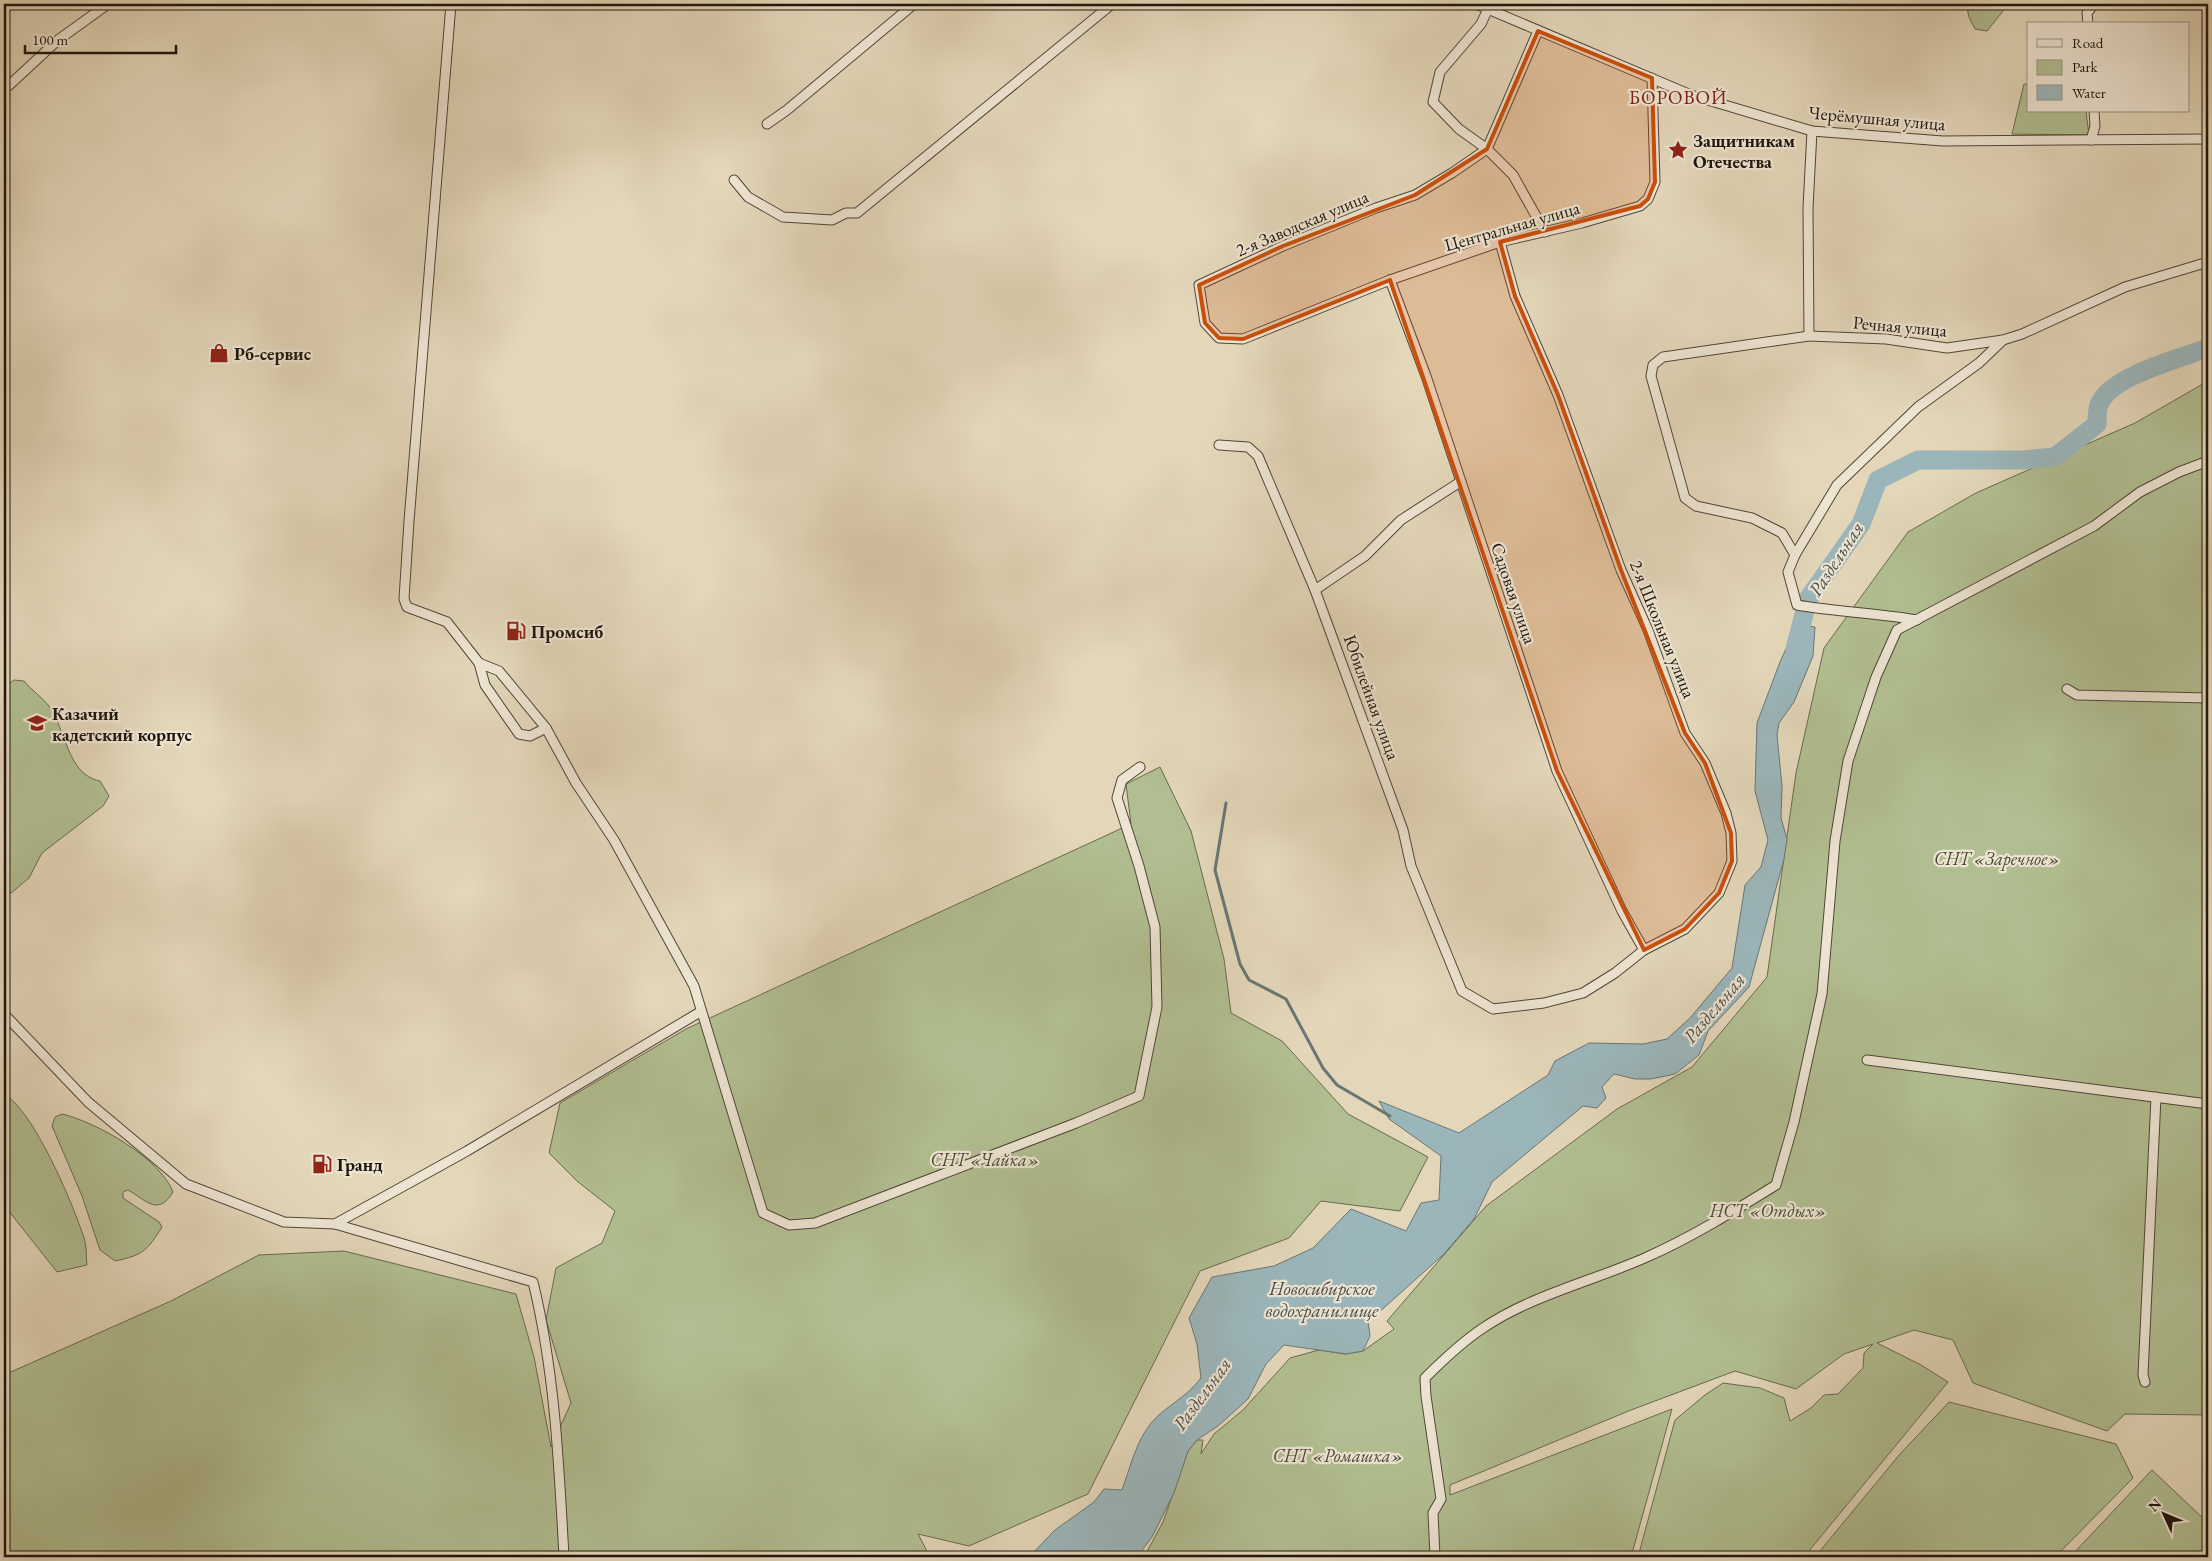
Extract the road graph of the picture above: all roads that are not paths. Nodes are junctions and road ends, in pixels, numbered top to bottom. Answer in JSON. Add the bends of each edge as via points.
{"nodes":[{"id":1,"x":108,"y":4,"type":"edge"},
{"id":2,"x":451,"y":4,"type":"edge"},
{"id":3,"x":914,"y":4,"type":"edge"},
{"id":4,"x":1112,"y":4,"type":"edge"},
{"id":5,"x":1476,"y":4,"type":"edge"},
{"id":6,"x":2085,"y":4,"type":"edge"},
{"id":7,"x":2094,"y":4,"type":"edge"},
{"id":8,"x":1488,"y":9,"type":"junction"},
{"id":9,"x":2087,"y":13,"type":"junction"},
{"id":10,"x":2088,"y":22,"type":"edge"},
{"id":11,"x":1538,"y":31,"type":"junction"},
{"id":12,"x":1652,"y":78,"type":"junction"},
{"id":13,"x":4,"y":90,"type":"edge"},
{"id":14,"x":2094,"y":112,"type":"edge"},
{"id":15,"x":766,"y":124,"type":"dead end"},
{"id":16,"x":1812,"y":131,"type":"junction"},
{"id":17,"x":2208,"y":139,"type":"edge"},
{"id":18,"x":2091,"y":140,"type":"junction"},
{"id":19,"x":1487,"y":149,"type":"junction"},
{"id":20,"x":734,"y":180,"type":"dead end"},
{"id":21,"x":1545,"y":232,"type":"junction"},
{"id":22,"x":1500,"y":242,"type":"junction"},
{"id":23,"x":2208,"y":262,"type":"edge"},
{"id":24,"x":1390,"y":280,"type":"junction"},
{"id":25,"x":1809,"y":336,"type":"junction"},
{"id":26,"x":1243,"y":340,"type":"joint"},
{"id":27,"x":2003,"y":340,"type":"junction"},
{"id":28,"x":1219,"y":445,"type":"dead end"},
{"id":29,"x":2208,"y":461,"type":"edge"},
{"id":30,"x":1460,"y":482,"type":"junction"},
{"id":31,"x":1795,"y":555,"type":"junction"},
{"id":32,"x":1315,"y":590,"type":"junction"},
{"id":33,"x":1917,"y":620,"type":"junction"},
{"id":34,"x":479,"y":663,"type":"junction"},
{"id":35,"x":2067,"y":690,"type":"dead end"},
{"id":36,"x":2208,"y":698,"type":"edge"},
{"id":37,"x":546,"y":728,"type":"junction"},
{"id":38,"x":1140,"y":767,"type":"dead end"},
{"id":39,"x":1644,"y":950,"type":"junction"},
{"id":40,"x":1462,"y":992,"type":"joint"},
{"id":41,"x":700,"y":1012,"type":"junction"},
{"id":42,"x":4,"y":1014,"type":"edge"},
{"id":43,"x":1867,"y":1060,"type":"dead end"},
{"id":44,"x":2156,"y":1097,"type":"junction"},
{"id":45,"x":2208,"y":1104,"type":"edge"},
{"id":46,"x":335,"y":1224,"type":"junction"},
{"id":47,"x":2145,"y":1382,"type":"dead end"},
{"id":48,"x":564,"y":1557,"type":"edge"},
{"id":49,"x":1435,"y":1557,"type":"edge"}],
"edges":[{"from":1,"to":13,"type":"street","via":[[58,40]]},
{"from":2,"to":34,"type":"street","via":[[404,599],[407,607],[447,622]]},
{"from":3,"to":15,"type":"street"},
{"from":4,"to":20,"type":"street","via":[[857,212],[832,220],[783,217],[748,197]]},
{"from":5,"to":8,"type":"street","name":"Черёмушная улица"},
{"from":6,"to":9,"type":"street"},
{"from":7,"to":9,"type":"street"},
{"from":8,"to":11,"type":"street","name":"Черёмушная улица"},
{"from":8,"to":19,"type":"street","via":[[1481,24],[1440,72],[1433,102],[1459,129]]},
{"from":9,"to":10,"type":"street"},
{"from":11,"to":12,"type":"street","name":"Черёмушная улица"},
{"from":11,"to":19,"type":"street"},
{"from":12,"to":16,"type":"street","name":"Черёмушная улица","via":[[1691,95]]},
{"from":12,"to":21,"type":"street","name":"Центральная улица","via":[[1655,182],[1648,199],[1640,206]]},
{"from":14,"to":18,"type":"street"},
{"from":16,"to":18,"type":"street","name":"Черёмушная улица","via":[[1943,141]]},
{"from":16,"to":25,"type":"street","via":[[1808,208]]},
{"from":17,"to":18,"type":"street","name":"Черёмушная улица"},
{"from":19,"to":21,"type":"street","via":[[1513,175]]},
{"from":19,"to":26,"type":"street","name":"2-я Заводская улица","via":[[1415,195],[1283,246],[1200,285],[1205,323],[1219,338]]},
{"from":21,"to":22,"type":"street","name":"Центральная улица"},
{"from":22,"to":24,"type":"street","name":"Центральная улица"},
{"from":22,"to":39,"type":"street","name":"2-я Школьная улица","via":[[1515,296],[1558,395],[1685,733],[1705,764],[1732,833],[1732,861],[1720,893],[1685,929]]},
{"from":23,"to":27,"type":"street","name":"Речная улица","via":[[2126,287]]},
{"from":24,"to":26,"type":"street","name":"Центральная улица"},
{"from":24,"to":30,"type":"street","name":"Садовая улица","via":[[1426,376]]},
{"from":25,"to":27,"type":"street","name":"Речная улица","via":[[1886,340],[1947,348]]},
{"from":25,"to":31,"type":"street","name":"Речная улица","via":[[1663,357],[1653,365],[1651,376],[1685,498],[1696,506],[1752,518],[1782,533]]},
{"from":27,"to":31,"type":"street","via":[[1979,363],[1918,407],[1837,484]]},
{"from":28,"to":32,"type":"street","name":"Юбилейная улица","via":[[1248,448],[1258,456]]},
{"from":29,"to":33,"type":"street","via":[[2144,490],[2094,526]]},
{"from":30,"to":32,"type":"street","via":[[1401,520],[1365,556]]},
{"from":30,"to":39,"type":"street","name":"Садовая улица","via":[[1557,771],[1622,911]]},
{"from":31,"to":33,"type":"street","via":[[1788,572],[1797,605]]},
{"from":32,"to":40,"type":"street","name":"Юбилейная улица","via":[[1403,830],[1412,866]]},
{"from":33,"to":49,"type":"street","via":[[1897,630],[1876,677],[1848,761],[1834,841],[1822,994],[1794,1122],[1776,1185],[1706,1228],[1656,1253],[1523,1307],[1483,1328],[1425,1378],[1442,1499],[1433,1513]]},
{"from":34,"to":37,"type":"street","via":[[499,671]]},
{"from":34,"to":37,"type":"street","via":[[485,685],[519,734],[530,736]]},
{"from":35,"to":36,"type":"street","via":[[2077,695]]},
{"from":37,"to":41,"type":"street","via":[[576,783],[619,849],[694,986]]},
{"from":38,"to":41,"type":"street","via":[[1122,780],[1116,798],[1155,927],[1157,1008],[1139,1096],[814,1223],[789,1224],[763,1213]]},
{"from":39,"to":40,"type":"street","name":"2-я Школьная улица","via":[[1583,994],[1544,1004],[1493,1009]]},
{"from":41,"to":46,"type":"street","via":[[467,1151]]},
{"from":42,"to":46,"type":"street","via":[[88,1102],[186,1184],[284,1222]]},
{"from":43,"to":44,"type":"street"},
{"from":44,"to":45,"type":"street"},
{"from":44,"to":47,"type":"street","via":[[2148,1238]]},
{"from":46,"to":48,"type":"street","via":[[533,1282],[543,1325],[558,1452]]}]}
